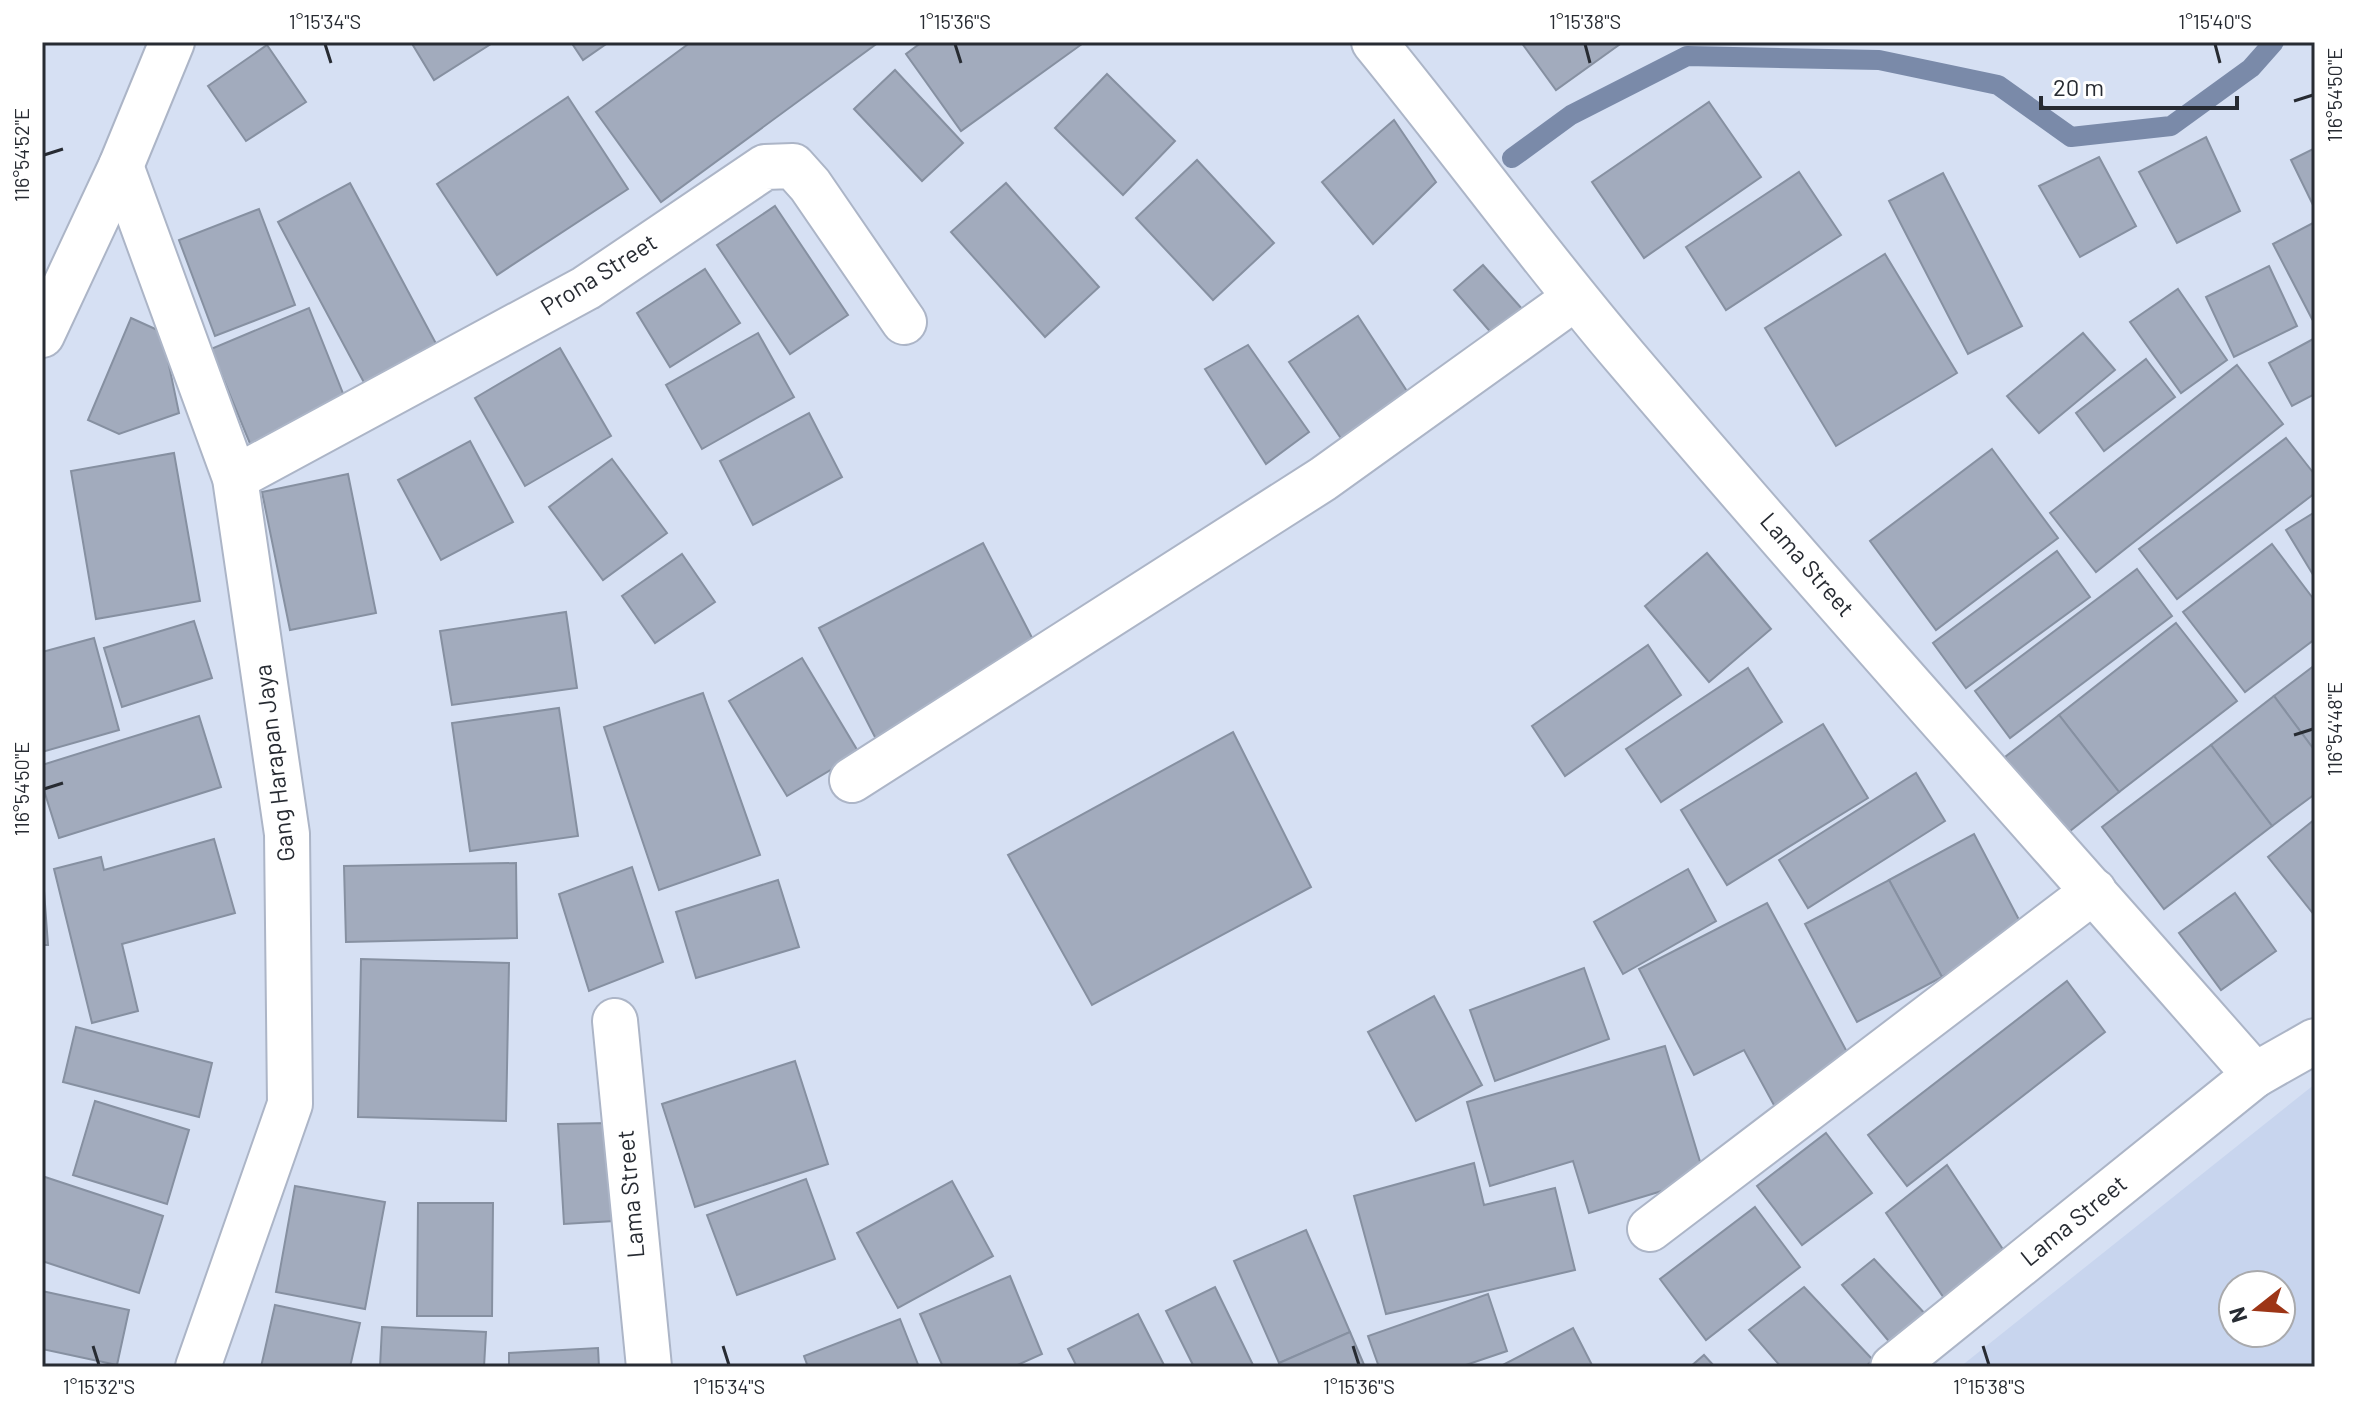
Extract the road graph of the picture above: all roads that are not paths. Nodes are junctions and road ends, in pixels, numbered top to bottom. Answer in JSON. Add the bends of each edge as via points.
{"nodes":[{"id":1,"x":172,"y":42,"type":"edge"},
{"id":2,"x":1374,"y":42,"type":"edge"},
{"id":3,"x":121,"y":166,"type":"junction"},
{"id":4,"x":1575,"y":298,"type":"junction"},
{"id":5,"x":904,"y":322,"type":"dead end"},
{"id":6,"x":42,"y":335,"type":"edge"},
{"id":7,"x":235,"y":478,"type":"junction"},
{"id":8,"x":852,"y":780,"type":"dead end"},
{"id":9,"x":2094,"y":891,"type":"junction"},
{"id":10,"x":615,"y":1021,"type":"dead end"},
{"id":11,"x":2315,"y":1041,"type":"edge"},
{"id":12,"x":2255,"y":1075,"type":"junction"},
{"id":13,"x":1650,"y":1229,"type":"dead end"},
{"id":14,"x":198,"y":1367,"type":"edge"},
{"id":15,"x":649,"y":1367,"type":"edge"},
{"id":16,"x":1893,"y":1367,"type":"edge"}],
"edges":[{"from":1,"to":3,"type":"main road"},
{"from":2,"to":4,"type":"main road","name":"Lama Street"},
{"from":3,"to":6,"type":"main road"},
{"from":3,"to":7,"type":"main road","name":"Gang Harapan Jaya"},
{"from":4,"to":8,"type":"main road","via":[[1323,479]]},
{"from":4,"to":9,"type":"main road","name":"Lama Street"},
{"from":5,"to":7,"type":"main road","name":"Prona Street","via":[[793,166],[765,167],[586,288]]},
{"from":7,"to":14,"type":"main road","name":"Gang Harapan Jaya","via":[[287,834],[290,1104]]},
{"from":9,"to":12,"type":"main road","name":"Lama Street"},
{"from":9,"to":13,"type":"main road"},
{"from":10,"to":15,"type":"main road","name":"Lama Street"},
{"from":11,"to":12,"type":"main road","name":"Lama Street"},
{"from":12,"to":16,"type":"main road","name":"Lama Street"}]}
